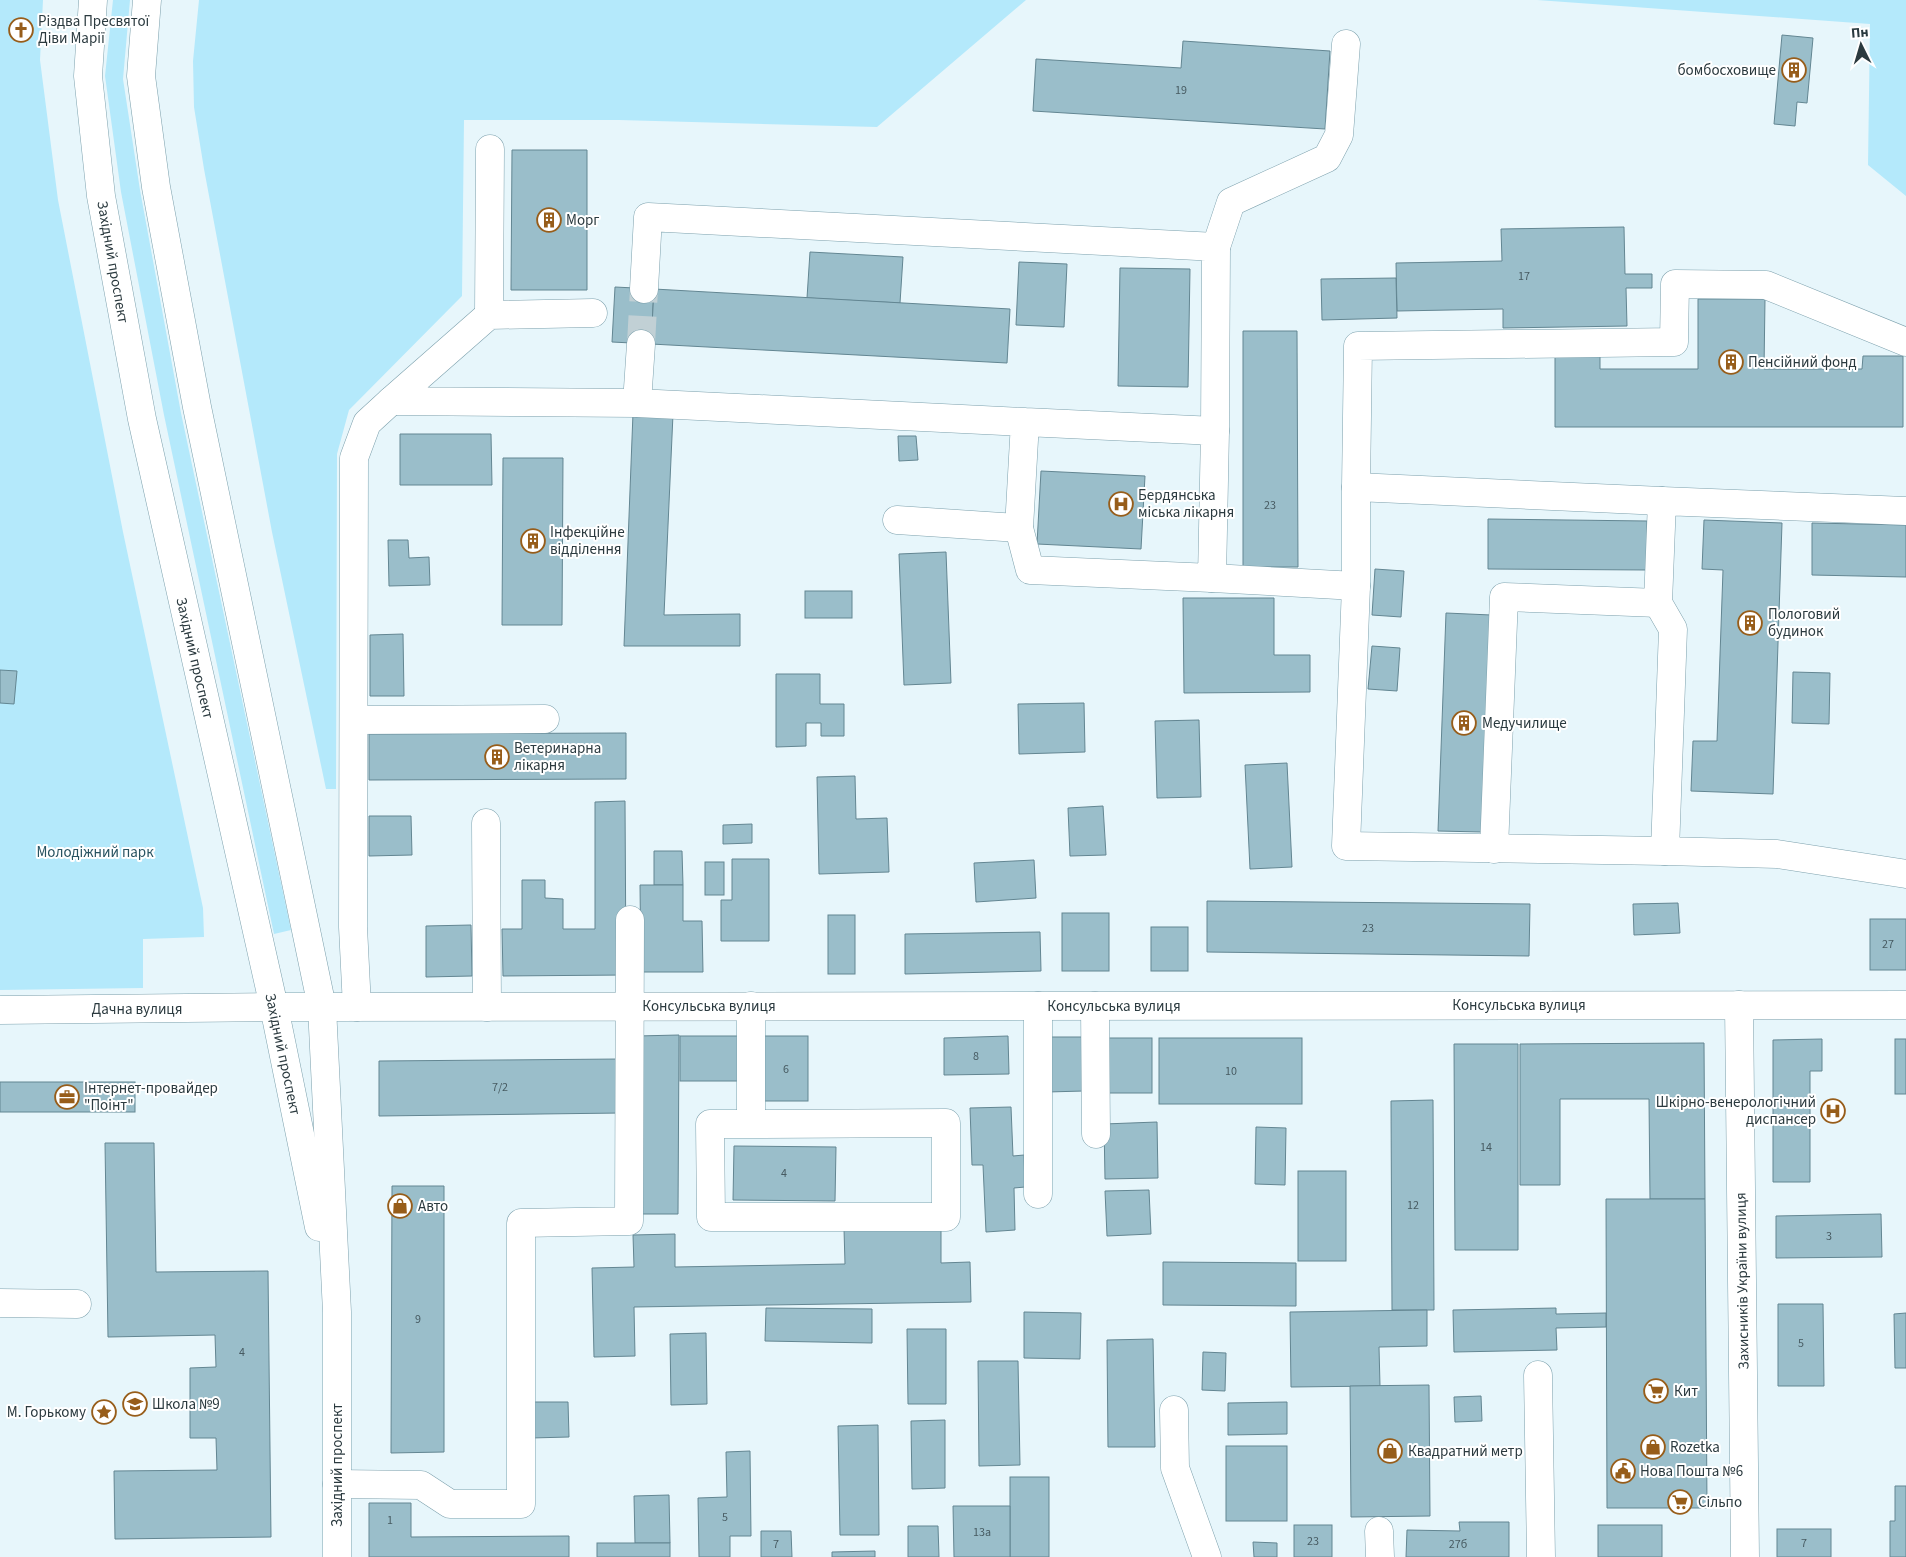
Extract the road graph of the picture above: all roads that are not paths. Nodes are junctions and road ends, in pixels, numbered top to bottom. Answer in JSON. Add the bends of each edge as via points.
{"nodes":[{"id":1,"x":93,"y":0,"type":"edge"},
{"id":2,"x":147,"y":0,"type":"edge"},
{"id":3,"x":1346,"y":44,"type":"dead end"},
{"id":4,"x":490,"y":149,"type":"dead end"},
{"id":5,"x":1216,"y":247,"type":"junction"},
{"id":6,"x":644,"y":289,"type":"tunnel mouth"},
{"id":7,"x":593,"y":314,"type":"dead end"},
{"id":8,"x":488,"y":315,"type":"junction"},
{"id":9,"x":1906,"y":342,"type":"edge"},
{"id":10,"x":641,"y":344,"type":"tunnel mouth"},
{"id":11,"x":392,"y":401,"type":"junction"},
{"id":12,"x":637,"y":403,"type":"junction"},
{"id":13,"x":1026,"y":422,"type":"junction"},
{"id":14,"x":1215,"y":431,"type":"junction"},
{"id":15,"x":1356,"y":487,"type":"junction"},
{"id":16,"x":1662,"y":501,"type":"junction"},
{"id":17,"x":1906,"y":511,"type":"edge"},
{"id":18,"x":897,"y":520,"type":"dead end"},
{"id":19,"x":1019,"y":528,"type":"junction"},
{"id":20,"x":1212,"y":578,"type":"junction"},
{"id":21,"x":1356,"y":586,"type":"junction"},
{"id":22,"x":1658,"y":603,"type":"junction"},
{"id":23,"x":545,"y":719,"type":"dead end"},
{"id":24,"x":354,"y":720,"type":"junction"},
{"id":25,"x":486,"y":822,"type":"dead end"},
{"id":26,"x":1494,"y":849,"type":"junction"},
{"id":27,"x":1665,"y":851,"type":"junction"},
{"id":28,"x":1906,"y":874,"type":"edge"},
{"id":29,"x":630,"y":920,"type":"dead end"},
{"id":30,"x":1739,"y":1005,"type":"junction"},
{"id":31,"x":1906,"y":1005,"type":"edge"},
{"id":32,"x":751,"y":1006,"type":"junction"},
{"id":33,"x":1038,"y":1006,"type":"junction"},
{"id":34,"x":1095,"y":1006,"type":"junction"},
{"id":35,"x":322,"y":1007,"type":"junction"},
{"id":36,"x":356,"y":1007,"type":"junction"},
{"id":37,"x":487,"y":1007,"type":"junction"},
{"id":38,"x":630,"y":1007,"type":"junction"},
{"id":39,"x":274,"y":1008,"type":"junction"},
{"id":40,"x":0,"y":1010,"type":"edge"},
{"id":41,"x":751,"y":1124,"type":"junction"},
{"id":42,"x":1096,"y":1134,"type":"dead end"},
{"id":43,"x":1038,"y":1194,"type":"dead end"},
{"id":44,"x":0,"y":1303,"type":"edge"},
{"id":45,"x":77,"y":1304,"type":"dead end"},
{"id":46,"x":337,"y":1312,"type":"junction"},
{"id":47,"x":1538,"y":1376,"type":"dead end"},
{"id":48,"x":1174,"y":1410,"type":"dead end"},
{"id":49,"x":337,"y":1484,"type":"junction"},
{"id":50,"x":337,"y":1557,"type":"edge"},
{"id":51,"x":1207,"y":1557,"type":"edge"},
{"id":52,"x":1541,"y":1557,"type":"edge"},
{"id":53,"x":1745,"y":1557,"type":"edge"}],
"edges":[{"from":1,"to":39,"type":"main road","name":"Західний проспект","via":[[88,76],[101,196],[147,444]]},
{"from":2,"to":35,"type":"main road","name":"Західний проспект","via":[[141,76],[156,187],[197,407]]},
{"from":3,"to":5,"type":"main road","via":[[1340,135],[1327,158],[1231,202]]},
{"from":4,"to":8,"type":"main road"},
{"from":5,"to":6,"type":"main road","via":[[648,217]]},
{"from":5,"to":14,"type":"main road"},
{"from":7,"to":8,"type":"main road"},
{"from":8,"to":11,"type":"main road"},
{"from":9,"to":15,"type":"main road","via":[[1766,285],[1676,284],[1674,342],[1358,346]]},
{"from":10,"to":12,"type":"main road"},
{"from":11,"to":12,"type":"main road"},
{"from":11,"to":24,"type":"main road","via":[[367,424],[354,458]]},
{"from":12,"to":13,"type":"main road"},
{"from":13,"to":14,"type":"main road"},
{"from":13,"to":19,"type":"main road"},
{"from":14,"to":20,"type":"main road"},
{"from":15,"to":16,"type":"main road"},
{"from":15,"to":21,"type":"main road"},
{"from":16,"to":17,"type":"main road"},
{"from":16,"to":22,"type":"main road"},
{"from":18,"to":19,"type":"main road"},
{"from":19,"to":20,"type":"main road","via":[[1030,570]]},
{"from":20,"to":21,"type":"main road"},
{"from":21,"to":26,"type":"main road","via":[[1346,846]]},
{"from":22,"to":26,"type":"main road","via":[[1504,597]]},
{"from":22,"to":27,"type":"main road","via":[[1673,629]]},
{"from":23,"to":24,"type":"main road"},
{"from":24,"to":36,"type":"main road"},
{"from":25,"to":37,"type":"main road"},
{"from":26,"to":27,"type":"main road"},
{"from":27,"to":28,"type":"main road","via":[[1777,854]]},
{"from":29,"to":38,"type":"main road"},
{"from":30,"to":31,"type":"main road","name":"Консульська вулиця"},
{"from":30,"to":34,"type":"main road","name":"Консульська вулиця"},
{"from":30,"to":53,"type":"main road","name":"Захисників України вулиця"},
{"from":32,"to":33,"type":"main road","name":"Консульська вулиця"},
{"from":32,"to":38,"type":"main road","name":"Консульська вулиця"},
{"from":32,"to":41,"type":"main road"},
{"from":33,"to":34,"type":"main road","name":"Консульська вулиця"},
{"from":33,"to":43,"type":"main road"},
{"from":34,"to":42,"type":"main road"},
{"from":35,"to":36,"type":"main road","name":"Консульська вулиця"},
{"from":35,"to":39,"type":"main road","name":"Дачна вулиця"},
{"from":35,"to":46,"type":"main road","name":"Західний проспект"},
{"from":36,"to":37,"type":"main road","name":"Консульська вулиця"},
{"from":37,"to":38,"type":"main road","name":"Консульська вулиця"},
{"from":38,"to":49,"type":"main road","via":[[629,1221],[522,1223],[521,1504],[450,1504],[421,1485]]},
{"from":39,"to":40,"type":"main road","name":"Дачна вулиця"},
{"from":39,"to":46,"type":"main road","name":"Західний проспект"},
{"from":41,"to":41,"type":"main road","via":[[710,1124],[711,1217],[946,1217],[946,1123]]},
{"from":44,"to":45,"type":"main road"},
{"from":46,"to":49,"type":"main road","name":"Західний проспект"},
{"from":47,"to":52,"type":"main road"},
{"from":48,"to":51,"type":"main road","via":[[1175,1468]]},
{"from":49,"to":50,"type":"main road","name":"Західний проспект"}]}
